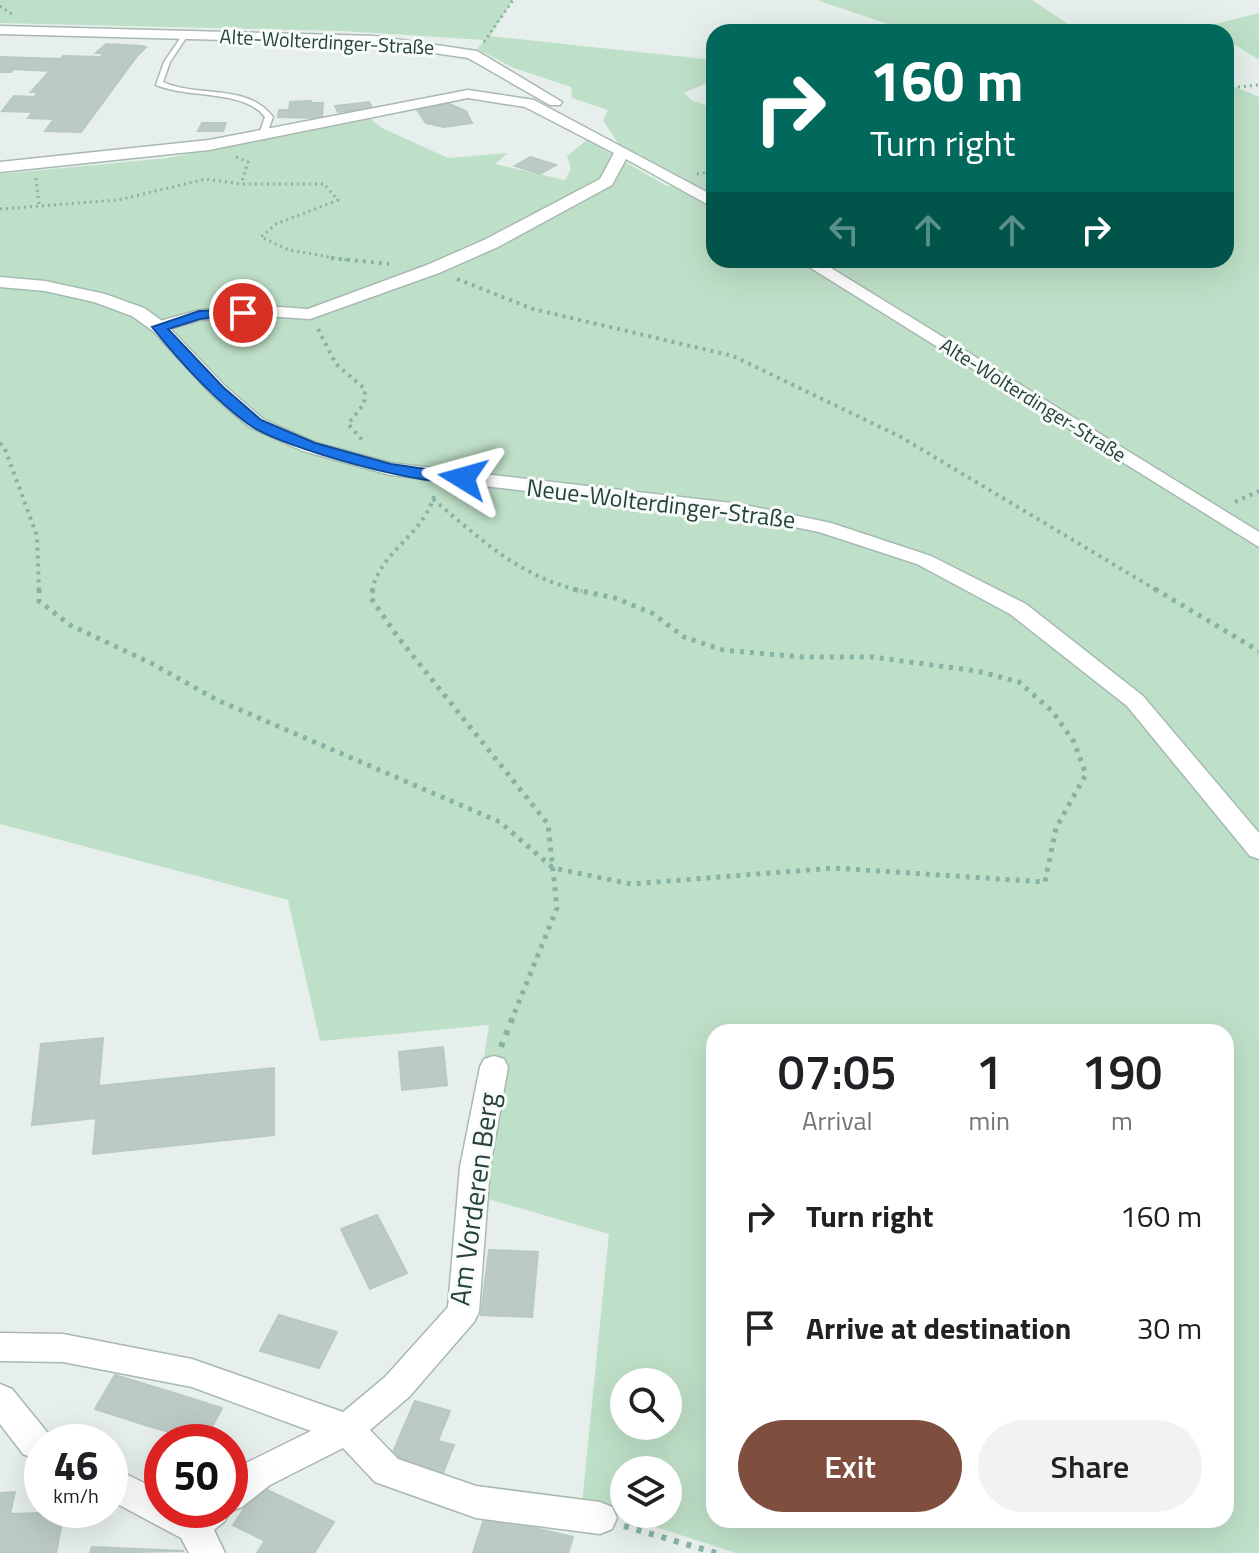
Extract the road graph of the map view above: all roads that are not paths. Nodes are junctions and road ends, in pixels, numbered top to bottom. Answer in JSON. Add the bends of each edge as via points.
{"nodes":[{"id":1,"x":0,"y":30,"type":"edge"},
{"id":2,"x":185,"y":35,"type":"junction"},
{"id":3,"x":262,"y":137,"type":"junction"},
{"id":4,"x":623,"y":151,"type":"junction"},
{"id":5,"x":0,"y":167,"type":"edge"},
{"id":6,"x":706,"y":198,"type":"edge"},
{"id":7,"x":819,"y":268,"type":"edge"},
{"id":8,"x":0,"y":282,"type":"edge"},
{"id":9,"x":159,"y":327,"type":"junction"},
{"id":10,"x":1259,"y":541,"type":"edge"},
{"id":11,"x":1259,"y":850,"type":"edge"},
{"id":12,"x":494,"y":1067,"type":"road end"},
{"id":13,"x":0,"y":1347,"type":"edge"},
{"id":14,"x":0,"y":1399,"type":"edge"},
{"id":15,"x":24,"y":1429,"type":"edge"},
{"id":16,"x":347,"y":1429,"type":"junction"},
{"id":17,"x":248,"y":1482,"type":"edge"},
{"id":18,"x":600,"y":1518,"type":"road end"}],
"edges":[{"from":1,"to":2,"type":"street","name":"Alte-Wolterdinger-Straße"},
{"from":2,"to":3,"type":"lane","via":[[159,83],[170,90],[235,96],[254,103],[269,117]]},
{"from":2,"to":4,"type":"street","name":"Alte-Wolterdinger-Straße","via":[[374,40],[472,54],[603,130]]},
{"from":3,"to":4,"type":"street","name":"Alte-Wolterdinger-Straße","via":[[468,94],[529,103]]},
{"from":3,"to":5,"type":"street","name":"Alte-Wolterdinger-Straße"},
{"from":4,"to":6,"type":"street","name":"Alte-Wolterdinger-Straße"},
{"from":4,"to":9,"type":"street","via":[[606,182],[433,269],[310,314],[199,315]]},
{"from":7,"to":10,"type":"street","name":"Alte-Wolterdinger-Straße"},
{"from":8,"to":9,"type":"street","name":"Neue-Wolterdinger-Straße","via":[[99,298],[138,312]]},
{"from":9,"to":11,"type":"street","name":"Neue-Wolterdinger-Straße","via":[[256,423],[310,447],[390,469],[740,510],[824,527],[924,560],[1018,609],[1135,701]]},
{"from":12,"to":16,"type":"street","name":"Am Vorderen Berg","via":[[475,1167],[463,1312],[397,1387]]},
{"from":13,"to":16,"type":"street","via":[[63,1348],[192,1373]]},
{"from":14,"to":15,"type":"street"},
{"from":16,"to":17,"type":"street","name":"Am Vorderen Berg"},
{"from":16,"to":18,"type":"street","via":[[387,1471],[476,1502]]}]}
